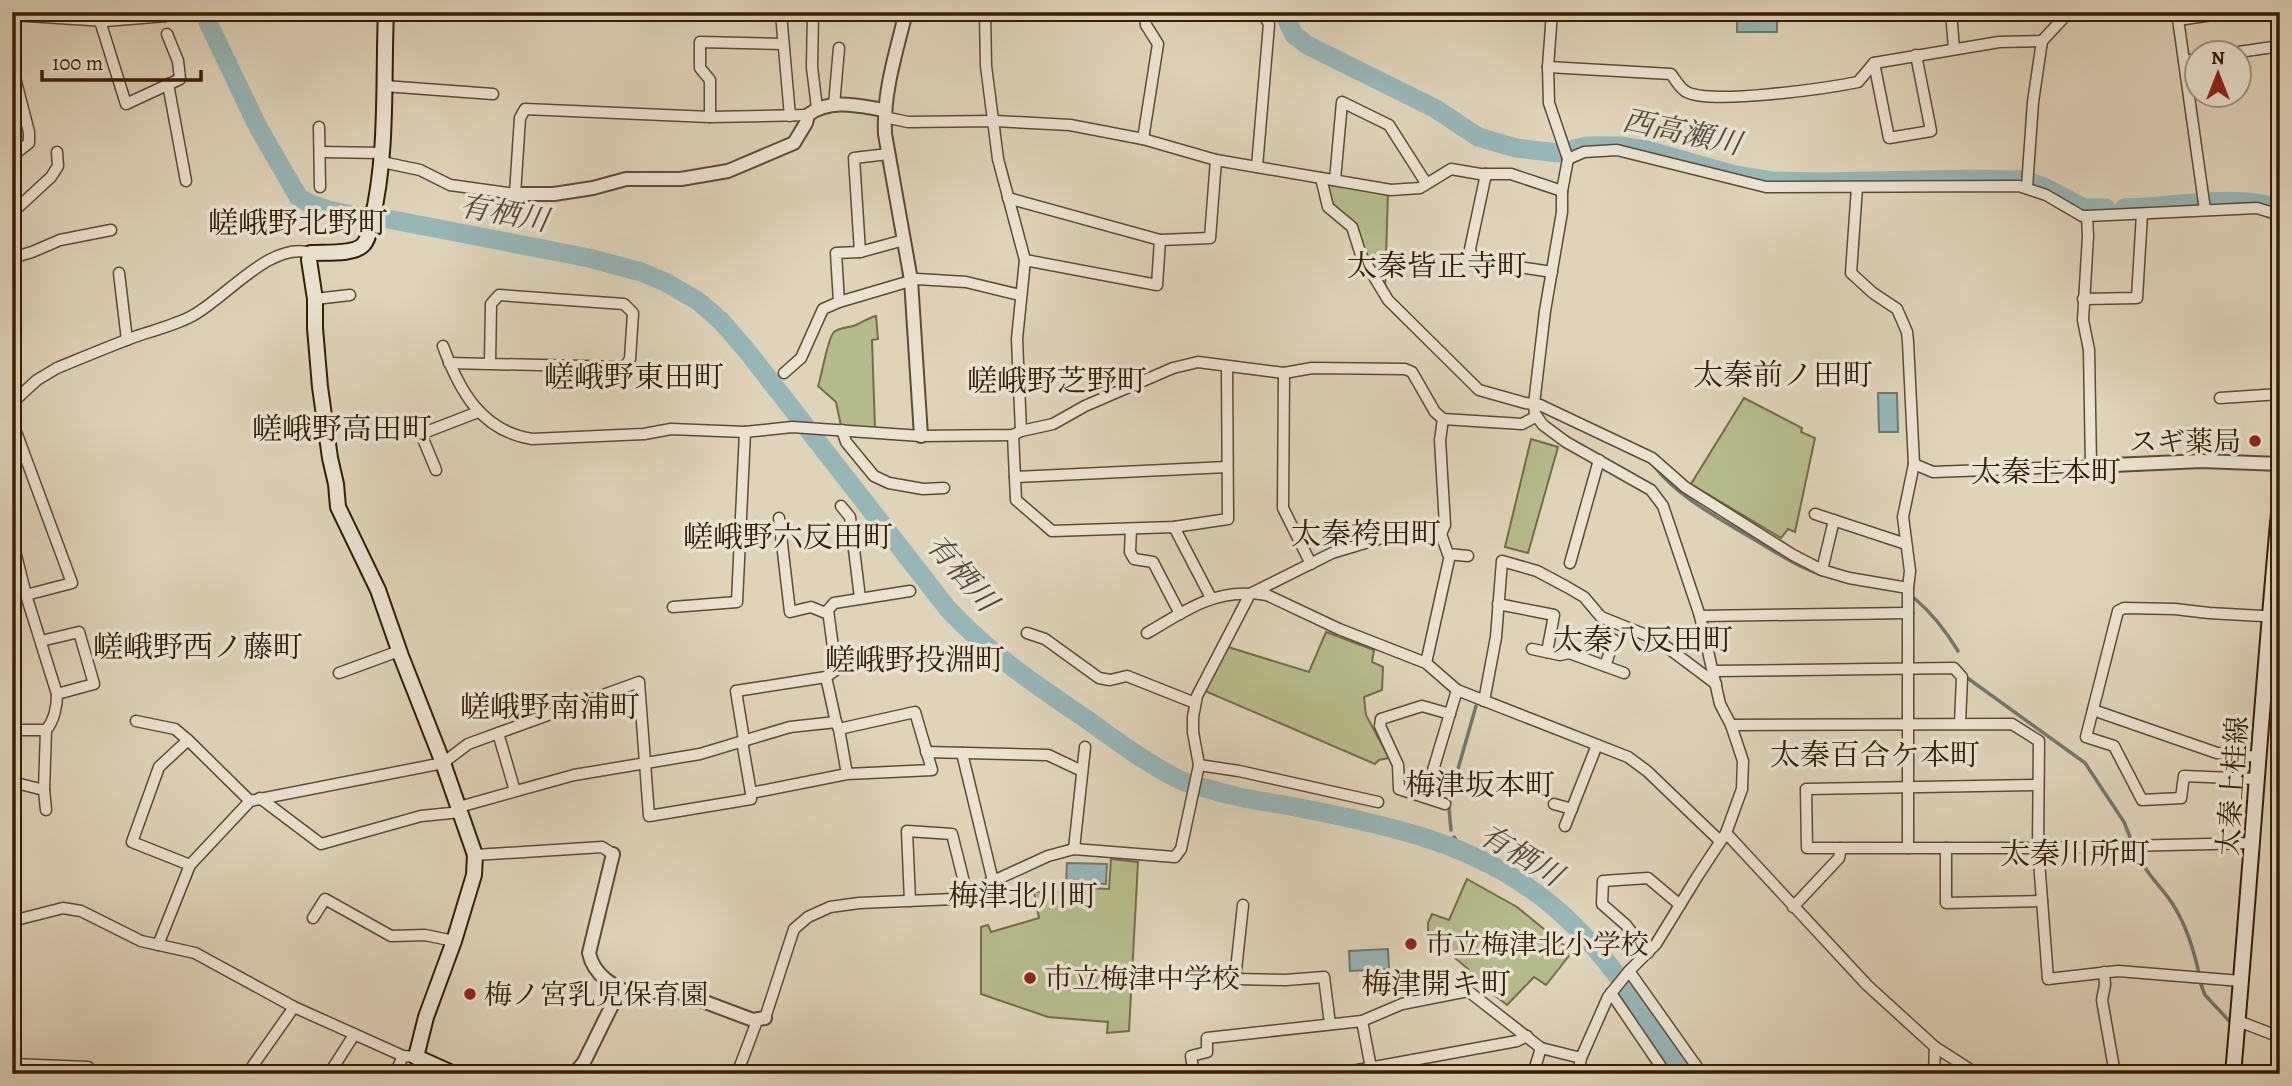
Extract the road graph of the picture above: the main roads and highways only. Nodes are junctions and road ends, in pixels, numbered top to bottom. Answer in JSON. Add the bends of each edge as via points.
{"nodes":[{"id":1,"x":386,"y":12,"type":"edge"},
{"id":2,"x":2280,"y":502,"type":"edge"},
{"id":3,"x":2275,"y":617,"type":"edge"},
{"id":4,"x":454,"y":1074,"type":"edge"},
{"id":5,"x":2233,"y":1074,"type":"edge"}],
"edges":[{"from":1,"to":4,"type":"main road","via":[[382,157],[367,240],[362,247],[347,251],[312,253],[309,260],[320,387],[338,507],[378,590],[475,855],[474,875],[454,942],[409,1057]]},
{"from":2,"to":3,"type":"main road","name":"太秦上桂線"},
{"from":3,"to":5,"type":"main road","name":"太秦上桂線","via":[[2258,757]]}]}
